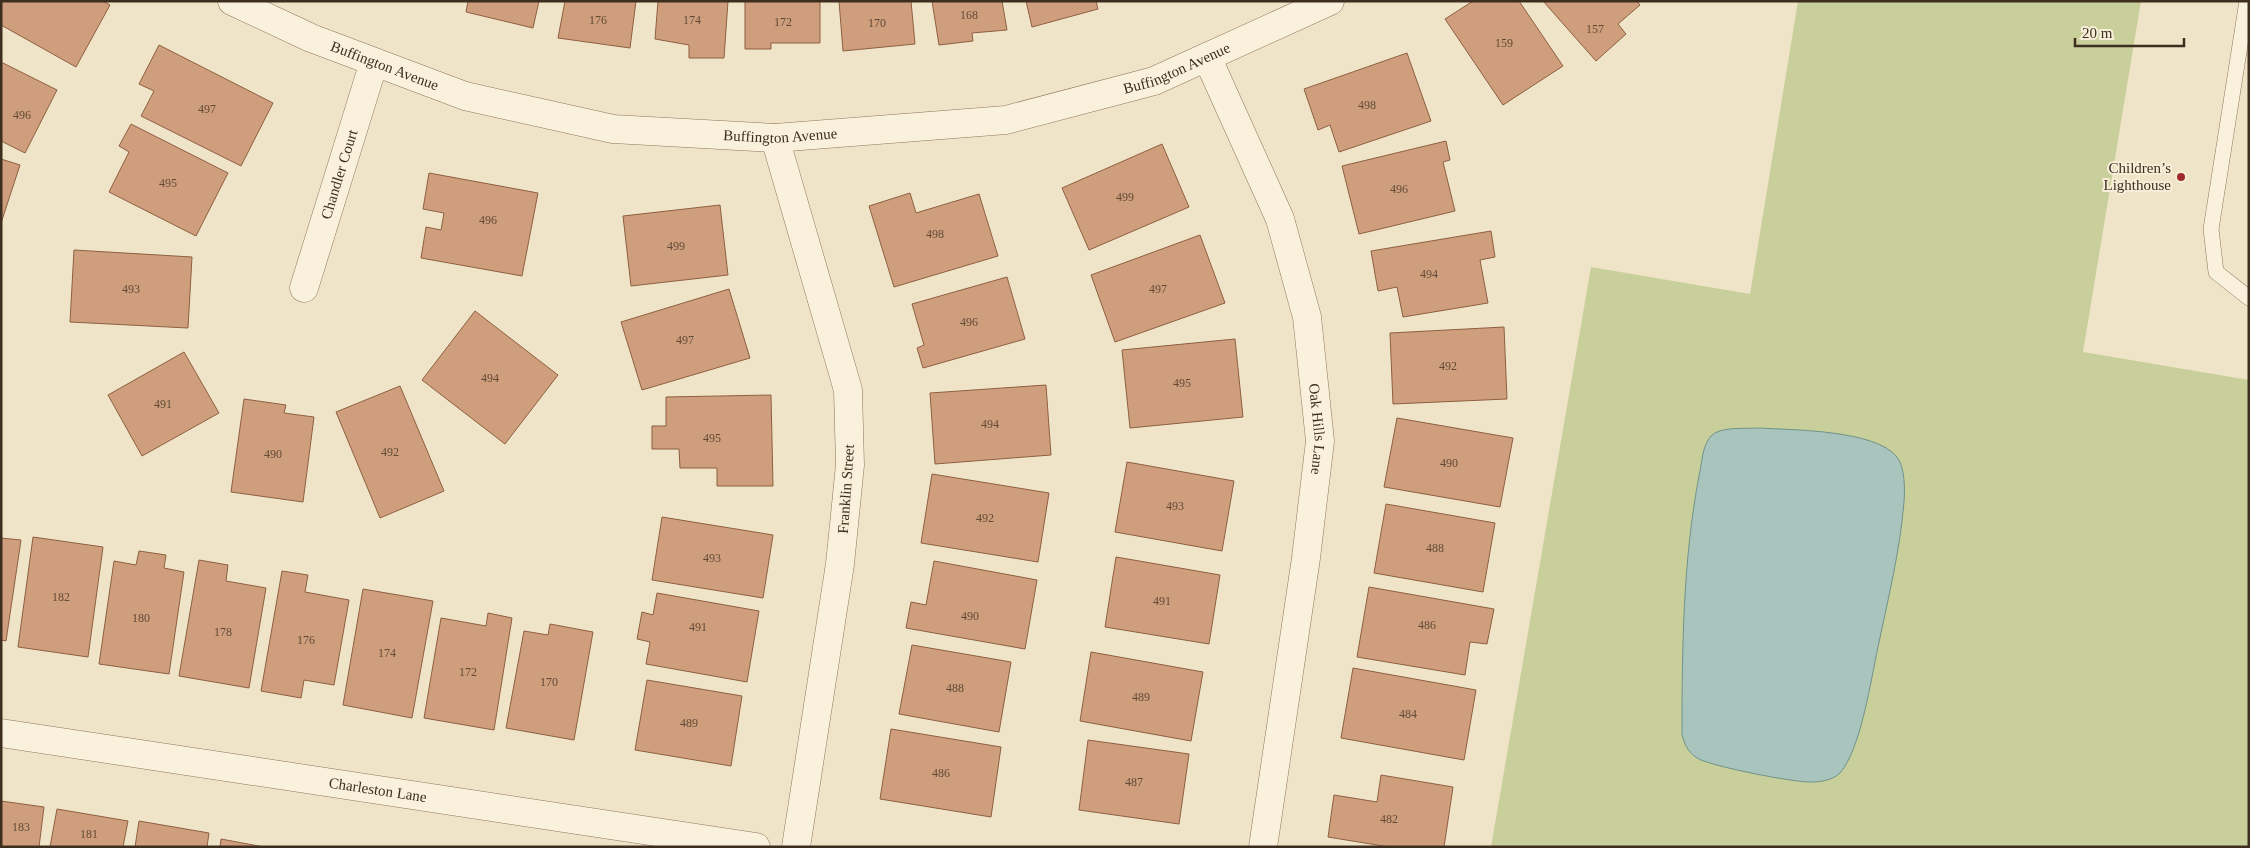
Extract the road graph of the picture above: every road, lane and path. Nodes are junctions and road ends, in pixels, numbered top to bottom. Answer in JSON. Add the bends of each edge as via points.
{"nodes":[{"id":1,"x":232,"y":1,"type":"edge"},
{"id":2,"x":1330,"y":1,"type":"edge"},
{"id":3,"x":2247,"y":1,"type":"edge"},
{"id":4,"x":1207,"y":57,"type":"junction"},
{"id":5,"x":374,"y":62,"type":"junction"},
{"id":6,"x":775,"y":138,"type":"junction"},
{"id":7,"x":304,"y":288,"type":"dead end"},
{"id":8,"x":2249,"y":298,"type":"edge"},
{"id":9,"x":1,"y":733,"type":"edge"},
{"id":10,"x":756,"y":847,"type":"edge"},
{"id":11,"x":796,"y":847,"type":"edge"},
{"id":12,"x":1263,"y":847,"type":"edge"}],
"edges":[{"from":1,"to":5,"type":"street","name":"Buffington Avenue","via":[[311,38]]},
{"from":2,"to":4,"type":"street","name":"Buffington Avenue"},
{"from":3,"to":8,"type":"lane","via":[[2211,229],[2216,272]]},
{"from":4,"to":6,"type":"street","name":"Buffington Avenue","via":[[1154,81],[1006,120]]},
{"from":4,"to":12,"type":"street","name":"Oak Hills Lane","via":[[1280,219],[1307,317],[1320,441]]},
{"from":5,"to":6,"type":"street","name":"Buffington Avenue","via":[[465,96],[613,129]]},
{"from":5,"to":7,"type":"street","name":"Chandler Court"},
{"from":6,"to":11,"type":"street","name":"Franklin Street","via":[[848,390],[850,465],[840,564]]},
{"from":9,"to":10,"type":"street","name":"Charleston Lane"}]}
